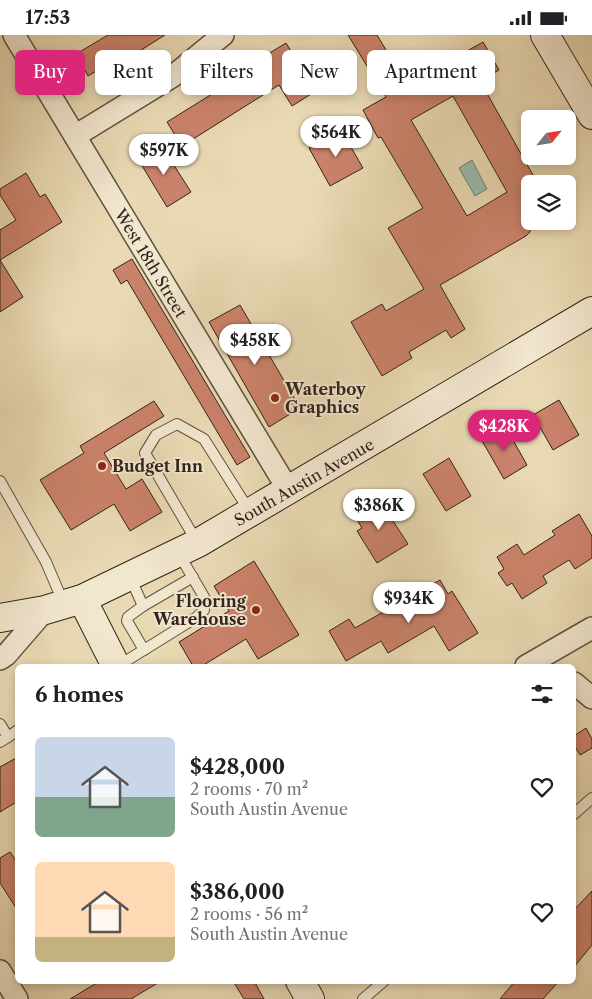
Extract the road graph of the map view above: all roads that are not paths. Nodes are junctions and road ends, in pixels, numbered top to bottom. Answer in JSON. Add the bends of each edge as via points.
{"nodes":[{"id":1,"x":14,"y":35,"type":"edge"},
{"id":2,"x":223,"y":35,"type":"edge"},
{"id":3,"x":545,"y":35,"type":"edge"},
{"id":4,"x":592,"y":115,"type":"edge"},
{"id":5,"x":75,"y":136,"type":"junction"},
{"id":6,"x":592,"y":311,"type":"edge"},
{"id":7,"x":0,"y":481,"type":"edge"},
{"id":8,"x":289,"y":491,"type":"junction"},
{"id":9,"x":251,"y":513,"type":"junction"},
{"id":10,"x":188,"y":548,"type":"junction"},
{"id":11,"x":130,"y":577,"type":"junction"},
{"id":12,"x":193,"y":577,"type":"junction"},
{"id":13,"x":64,"y":605,"type":"junction"},
{"id":14,"x":143,"y":606,"type":"junction"},
{"id":15,"x":0,"y":618,"type":"edge"},
{"id":16,"x":592,"y":628,"type":"edge"},
{"id":17,"x":144,"y":650,"type":"junction"},
{"id":18,"x":0,"y":659,"type":"edge"},
{"id":19,"x":540,"y":663,"type":"edge"},
{"id":20,"x":115,"y":664,"type":"edge"},
{"id":21,"x":120,"y":664,"type":"edge"},
{"id":22,"x":576,"y":685,"type":"edge"},
{"id":23,"x":592,"y":699,"type":"edge"},
{"id":24,"x":0,"y":724,"type":"edge"},
{"id":25,"x":15,"y":733,"type":"edge"},
{"id":26,"x":4,"y":739,"type":"edge"},
{"id":27,"x":592,"y":798,"type":"edge"},
{"id":28,"x":576,"y":812,"type":"edge"},
{"id":29,"x":5,"y":973,"type":"edge"},
{"id":30,"x":302,"y":984,"type":"edge"},
{"id":31,"x":381,"y":984,"type":"edge"},
{"id":32,"x":17,"y":999,"type":"edge"},
{"id":33,"x":310,"y":999,"type":"edge"},
{"id":34,"x":364,"y":999,"type":"edge"}],
"edges":[{"from":1,"to":5,"type":"street","name":"West 18th Street"},
{"from":2,"to":5,"type":"street","via":[[173,76]]},
{"from":3,"to":4,"type":"main road"},
{"from":5,"to":8,"type":"street","name":"West 18th Street"},
{"from":6,"to":8,"type":"main road","name":"South Austin Avenue"},
{"from":7,"to":13,"type":"lane","via":[[46,562]]},
{"from":8,"to":9,"type":"main road","name":"South Austin Avenue"},
{"from":9,"to":10,"type":"main road","name":"South Austin Avenue"},
{"from":9,"to":10,"type":"lane","via":[[204,439],[177,424],[156,435],[145,453]]},
{"from":10,"to":11,"type":"main road","name":"South Austin Avenue"},
{"from":10,"to":12,"type":"lane"},
{"from":11,"to":13,"type":"main road","name":"South Austin Avenue"},
{"from":11,"to":14,"type":"lane"},
{"from":12,"to":14,"type":"lane"},
{"from":12,"to":17,"type":"lane","via":[[204,597],[204,610]]},
{"from":13,"to":15,"type":"main road","name":"South Austin Avenue"},
{"from":13,"to":18,"type":"street"},
{"from":13,"to":20,"type":"main road"},
{"from":14,"to":17,"type":"lane","via":[[127,621]]},
{"from":16,"to":19,"type":"street"},
{"from":17,"to":21,"type":"lane"},
{"from":22,"to":23,"type":"street"},
{"from":24,"to":26,"type":"lane"},
{"from":25,"to":26,"type":"lane"},
{"from":27,"to":28,"type":"lane"},
{"from":29,"to":32,"type":"street"},
{"from":30,"to":33,"type":"main road"},
{"from":31,"to":34,"type":"lane"}]}
